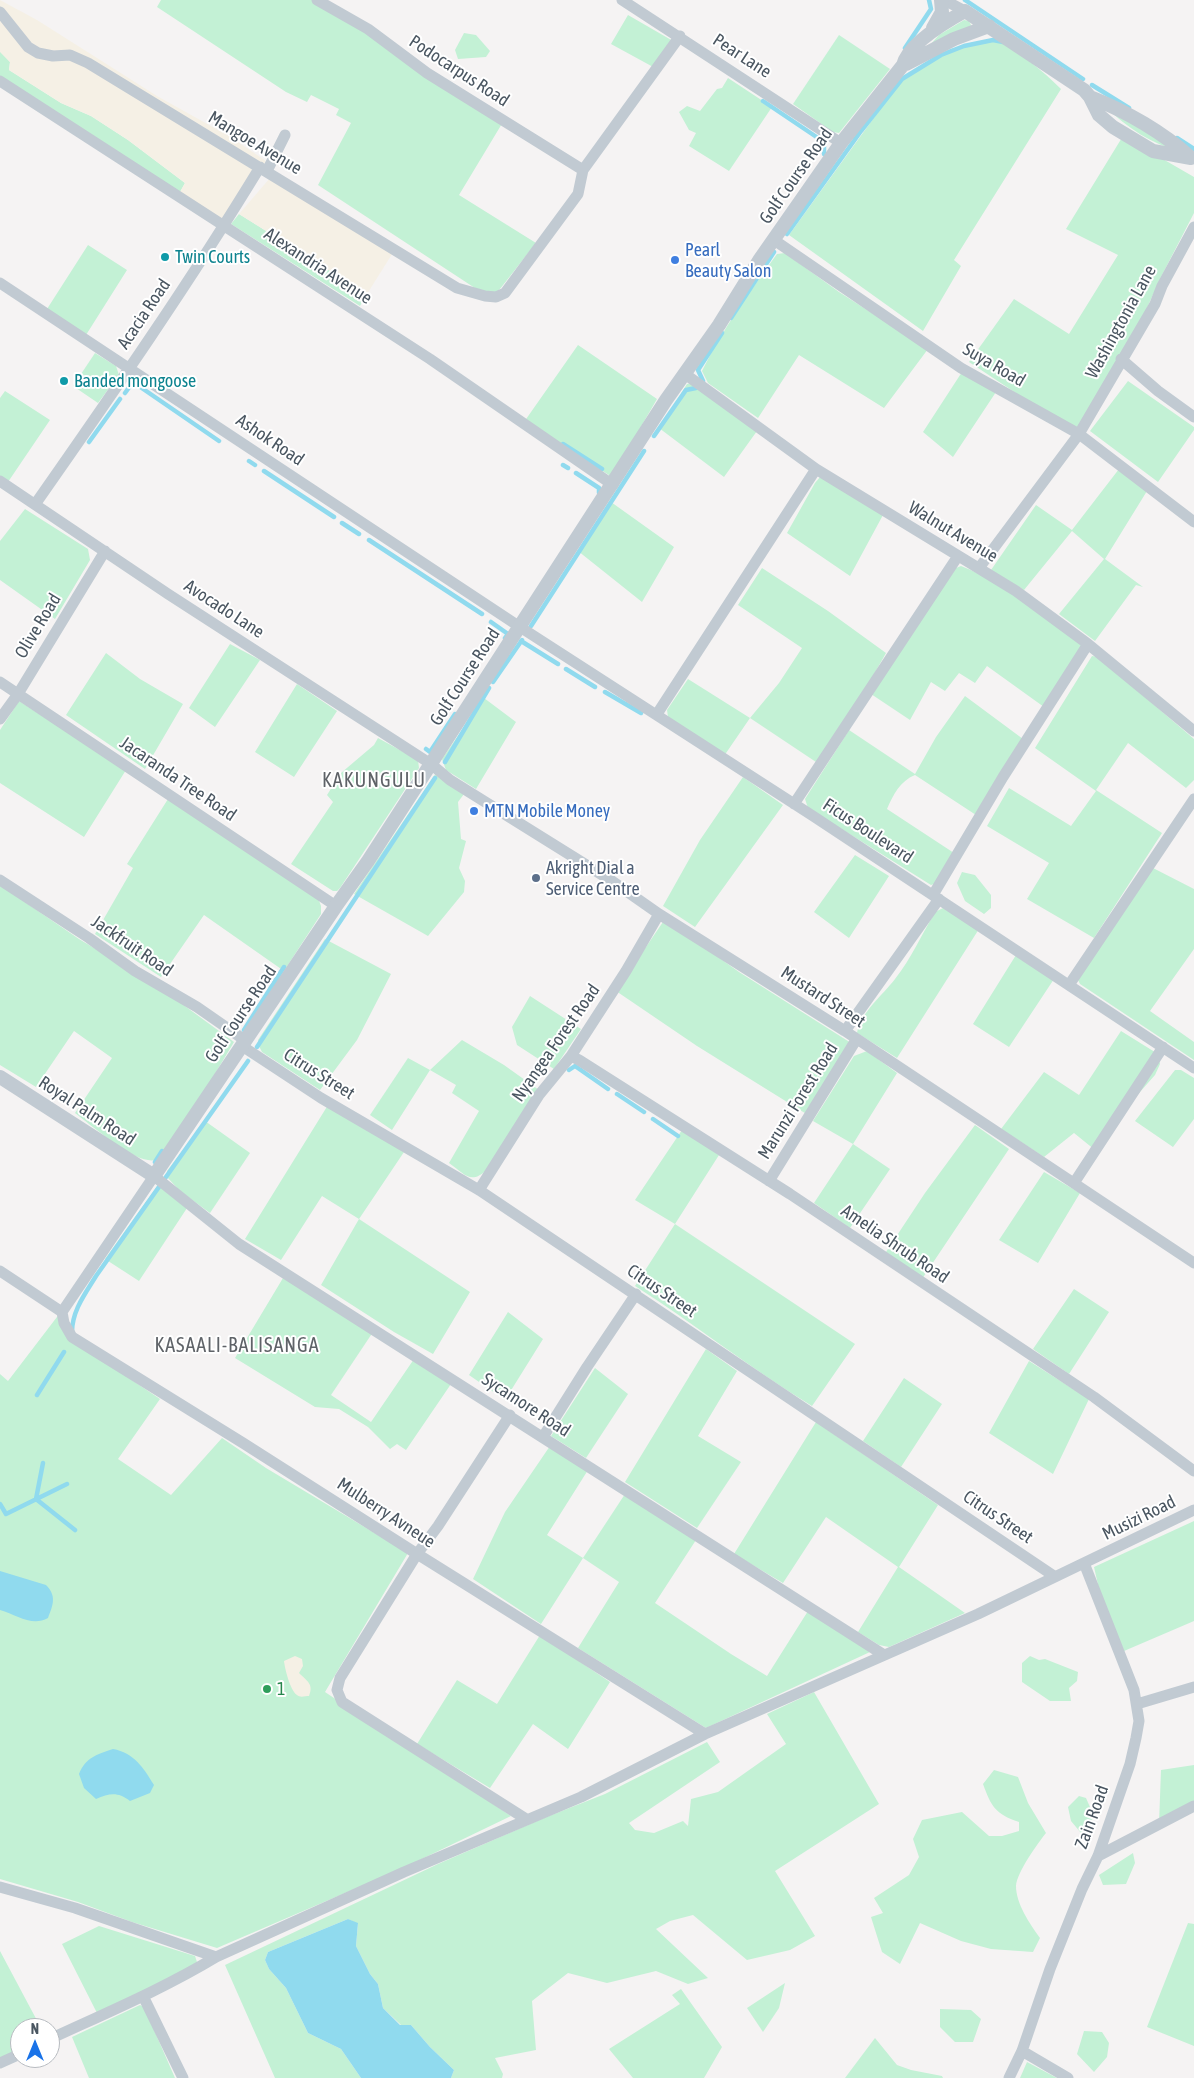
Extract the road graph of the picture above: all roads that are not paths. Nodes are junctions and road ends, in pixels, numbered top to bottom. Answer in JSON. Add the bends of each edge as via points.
{"nodes":[{"id":1,"x":317,"y":0,"type":"edge"},
{"id":2,"x":622,"y":0,"type":"edge"},
{"id":3,"x":942,"y":0,"type":"edge"},
{"id":4,"x":964,"y":11,"type":"junction"},
{"id":5,"x":0,"y":12,"type":"edge"},
{"id":6,"x":988,"y":26,"type":"junction"},
{"id":7,"x":930,"y":33,"type":"junction"},
{"id":8,"x":680,"y":36,"type":"junction"},
{"id":9,"x":903,"y":65,"type":"junction"},
{"id":10,"x":0,"y":81,"type":"edge"},
{"id":11,"x":285,"y":135,"type":"dead end"},
{"id":12,"x":841,"y":143,"type":"junction"},
{"id":13,"x":1192,"y":159,"type":"edge"},
{"id":14,"x":263,"y":169,"type":"junction"},
{"id":15,"x":583,"y":170,"type":"junction"},
{"id":16,"x":224,"y":225,"type":"junction"},
{"id":17,"x":1194,"y":227,"type":"edge"},
{"id":18,"x":774,"y":240,"type":"junction"},
{"id":19,"x":0,"y":283,"type":"edge"},
{"id":20,"x":1121,"y":359,"type":"junction"},
{"id":21,"x":130,"y":368,"type":"junction"},
{"id":22,"x":685,"y":374,"type":"junction"},
{"id":23,"x":1194,"y":417,"type":"edge"},
{"id":24,"x":1079,"y":434,"type":"junction"},
{"id":25,"x":816,"y":469,"type":"junction"},
{"id":26,"x":0,"y":481,"type":"edge"},
{"id":27,"x":613,"y":486,"type":"junction"},
{"id":28,"x":36,"y":503,"type":"junction"},
{"id":29,"x":1194,"y":522,"type":"edge"},
{"id":30,"x":105,"y":550,"type":"junction"},
{"id":31,"x":958,"y":556,"type":"junction"},
{"id":32,"x":979,"y":568,"type":"junction"},
{"id":33,"x":520,"y":627,"type":"junction"},
{"id":34,"x":1088,"y":644,"type":"junction"},
{"id":35,"x":0,"y":682,"type":"edge"},
{"id":36,"x":18,"y":694,"type":"junction"},
{"id":37,"x":657,"y":714,"type":"junction"},
{"id":38,"x":0,"y":719,"type":"edge"},
{"id":39,"x":1194,"y":731,"type":"edge"},
{"id":40,"x":431,"y":764,"type":"junction"},
{"id":41,"x":1194,"y":799,"type":"edge"},
{"id":42,"x":794,"y":804,"type":"junction"},
{"id":43,"x":0,"y":880,"type":"edge"},
{"id":44,"x":936,"y":897,"type":"junction"},
{"id":45,"x":336,"y":906,"type":"junction"},
{"id":46,"x":659,"y":914,"type":"junction"},
{"id":47,"x":1069,"y":985,"type":"junction"},
{"id":48,"x":845,"y":1031,"type":"junction"},
{"id":49,"x":856,"y":1040,"type":"junction"},
{"id":50,"x":244,"y":1043,"type":"junction"},
{"id":51,"x":1163,"y":1047,"type":"junction"},
{"id":52,"x":570,"y":1056,"type":"junction"},
{"id":53,"x":1194,"y":1068,"type":"edge"},
{"id":54,"x":0,"y":1077,"type":"edge"},
{"id":55,"x":154,"y":1176,"type":"junction"},
{"id":56,"x":769,"y":1181,"type":"junction"},
{"id":57,"x":1074,"y":1183,"type":"junction"},
{"id":58,"x":479,"y":1190,"type":"junction"},
{"id":59,"x":1194,"y":1263,"type":"edge"},
{"id":60,"x":0,"y":1271,"type":"edge"},
{"id":61,"x":636,"y":1294,"type":"junction"},
{"id":62,"x":62,"y":1312,"type":"junction"},
{"id":63,"x":510,"y":1415,"type":"junction"},
{"id":64,"x":543,"y":1437,"type":"junction"},
{"id":65,"x":1194,"y":1471,"type":"edge"},
{"id":66,"x":1194,"y":1510,"type":"edge"},
{"id":67,"x":416,"y":1554,"type":"junction"},
{"id":68,"x":1084,"y":1563,"type":"junction"},
{"id":69,"x":1054,"y":1576,"type":"junction"},
{"id":70,"x":884,"y":1655,"type":"junction"},
{"id":71,"x":1194,"y":1686,"type":"edge"},
{"id":72,"x":1138,"y":1704,"type":"junction"},
{"id":73,"x":705,"y":1734,"type":"junction"},
{"id":74,"x":1194,"y":1806,"type":"edge"},
{"id":75,"x":526,"y":1819,"type":"junction"},
{"id":76,"x":1098,"y":1856,"type":"junction"},
{"id":77,"x":0,"y":1887,"type":"edge"},
{"id":78,"x":216,"y":1957,"type":"junction"},
{"id":79,"x":143,"y":1996,"type":"junction"},
{"id":80,"x":60,"y":2035,"type":"edge"},
{"id":81,"x":1022,"y":2051,"type":"junction"},
{"id":82,"x":182,"y":2078,"type":"edge"},
{"id":83,"x":1009,"y":2078,"type":"edge"},
{"id":84,"x":1068,"y":2078,"type":"edge"}],
"edges":[{"from":1,"to":15,"type":"street","name":"Podocarpus Road","via":[[368,29],[426,74]]},
{"from":2,"to":8,"type":"street","name":"Pear Lane"},
{"from":3,"to":4,"type":"street"},
{"from":3,"to":7,"type":"street","via":[[941,16]]},
{"from":4,"to":6,"type":"street"},
{"from":4,"to":7,"type":"street","name":"Golf Course Road"},
{"from":5,"to":14,"type":"street","name":"Mangoe Avenue","via":[[28,47],[38,53],[76,57]]},
{"from":6,"to":9,"type":"street","name":"Golf Course Road"},
{"from":6,"to":13,"type":"street","via":[[1090,97],[1132,117],[1178,146]]},
{"from":7,"to":9,"type":"street","name":"Golf Course Road","via":[[907,55]]},
{"from":8,"to":12,"type":"street","name":"Pear Lane"},
{"from":8,"to":15,"type":"street"},
{"from":9,"to":12,"type":"street","name":"Golf Course Road"},
{"from":10,"to":16,"type":"street","name":"Alexandria Avenue"},
{"from":11,"to":14,"type":"street","name":"Acacia Road"},
{"from":12,"to":18,"type":"street","name":"Golf Course Road"},
{"from":14,"to":15,"type":"street","name":"Mangoe Avenue","via":[[457,288],[485,296],[501,296],[578,194]]},
{"from":14,"to":16,"type":"street","name":"Acacia Road"},
{"from":16,"to":21,"type":"street","name":"Acacia Road"},
{"from":16,"to":27,"type":"street","name":"Alexandria Avenue","via":[[430,359]]},
{"from":17,"to":20,"type":"street","name":"Washingtonia Lane","via":[[1155,304]]},
{"from":18,"to":22,"type":"street","name":"Golf Course Road"},
{"from":18,"to":24,"type":"street","name":"Suya Road","via":[[961,368]]},
{"from":19,"to":21,"type":"street","name":"Ashok Road"},
{"from":20,"to":23,"type":"street"},
{"from":20,"to":24,"type":"street","name":"Washingtonia Lane"},
{"from":21,"to":28,"type":"street","name":"Acacia Road"},
{"from":21,"to":33,"type":"street","name":"Ashok Road"},
{"from":22,"to":25,"type":"street","name":"Walnut Avenue"},
{"from":22,"to":27,"type":"street","name":"Golf Course Road"},
{"from":24,"to":29,"type":"street","name":"Suya Road"},
{"from":24,"to":32,"type":"street"},
{"from":25,"to":31,"type":"street","name":"Walnut Avenue"},
{"from":25,"to":37,"type":"street"},
{"from":26,"to":28,"type":"street","name":"Avocado Lane"},
{"from":27,"to":33,"type":"street","name":"Golf Course Road"},
{"from":28,"to":30,"type":"street","name":"Avocado Lane"},
{"from":30,"to":36,"type":"street","name":"Olive Road"},
{"from":30,"to":40,"type":"street","name":"Avocado Lane"},
{"from":31,"to":32,"type":"street","name":"Walnut Avenue"},
{"from":31,"to":42,"type":"street"},
{"from":32,"to":34,"type":"street","name":"Walnut Avenue"},
{"from":33,"to":37,"type":"street","name":"Ficus Boulevard"},
{"from":33,"to":40,"type":"street","name":"Golf Course Road"},
{"from":34,"to":39,"type":"street","name":"Walnut Avenue"},
{"from":34,"to":44,"type":"street","via":[[1003,777]]},
{"from":35,"to":36,"type":"street","name":"Jacaranda Tree Road"},
{"from":36,"to":38,"type":"street","name":"Olive Road"},
{"from":36,"to":45,"type":"street","name":"Jacaranda Tree Road"},
{"from":37,"to":42,"type":"street","name":"Ficus Boulevard"},
{"from":40,"to":45,"type":"street","name":"Golf Course Road"},
{"from":40,"to":46,"type":"street","name":"Mustard Street","via":[[450,780],[619,885]]},
{"from":41,"to":47,"type":"street"},
{"from":42,"to":44,"type":"street","name":"Ficus Boulevard"},
{"from":43,"to":50,"type":"street","name":"Jackfruit Road","via":[[134,971],[197,1007]]},
{"from":44,"to":47,"type":"street","name":"Ficus Boulevard"},
{"from":44,"to":48,"type":"street"},
{"from":45,"to":50,"type":"street","name":"Golf Course Road"},
{"from":46,"to":48,"type":"street","name":"Mustard Street"},
{"from":46,"to":52,"type":"street","name":"Nyangea Forest Road"},
{"from":47,"to":51,"type":"street","name":"Ficus Boulevard"},
{"from":48,"to":49,"type":"street","name":"Mustard Street"},
{"from":49,"to":56,"type":"street","name":"Marunzi Forest Road"},
{"from":49,"to":57,"type":"street","name":"Mustard Street"},
{"from":50,"to":55,"type":"street","name":"Golf Course Road"},
{"from":50,"to":58,"type":"street","name":"Citrus Street","via":[[321,1098]]},
{"from":51,"to":53,"type":"street","name":"Ficus Boulevard"},
{"from":51,"to":57,"type":"street"},
{"from":52,"to":56,"type":"street","name":"Amelia Shrub Road"},
{"from":52,"to":58,"type":"street","name":"Nyangea Forest Road","via":[[539,1095]]},
{"from":54,"to":55,"type":"street","name":"Royal Palm Road"},
{"from":55,"to":62,"type":"street","name":"Golf Course Road"},
{"from":55,"to":63,"type":"street","name":"Sycamore Road","via":[[240,1244]]},
{"from":56,"to":65,"type":"street","name":"Amelia Shrub Road","via":[[1094,1397]]},
{"from":57,"to":59,"type":"street","name":"Mustard Street"},
{"from":58,"to":61,"type":"street","name":"Citrus Street"},
{"from":60,"to":62,"type":"street"},
{"from":61,"to":64,"type":"street"},
{"from":61,"to":69,"type":"street","name":"Citrus Street"},
{"from":62,"to":67,"type":"street","name":"Mulberry Avneue","via":[[72,1337]]},
{"from":63,"to":64,"type":"street","name":"Sycamore Road"},
{"from":63,"to":67,"type":"street","via":[[438,1526]]},
{"from":64,"to":70,"type":"street","name":"Sycamore Road"},
{"from":66,"to":68,"type":"street","name":"Musizi Road"},
{"from":67,"to":73,"type":"street","name":"Mulberry Avneue"},
{"from":67,"to":75,"type":"street","via":[[340,1678],[338,1696],[342,1702]]},
{"from":68,"to":69,"type":"street","name":"Musizi Road"},
{"from":68,"to":72,"type":"street","name":"Zain Road"},
{"from":69,"to":70,"type":"street","name":"Musizi Road"},
{"from":70,"to":73,"type":"street","name":"Musizi Road"},
{"from":71,"to":72,"type":"street"},
{"from":72,"to":76,"type":"street","name":"Zain Road","via":[[1139,1721],[1133,1752]]},
{"from":73,"to":75,"type":"street","name":"Musizi Road","via":[[581,1797]]},
{"from":74,"to":76,"type":"street"},
{"from":75,"to":78,"type":"street","name":"Musizi Road"},
{"from":76,"to":81,"type":"street","name":"Zain Road","via":[[1050,1969]]},
{"from":77,"to":78,"type":"street","via":[[75,1908]]},
{"from":78,"to":79,"type":"street","name":"Musizi Road"},
{"from":79,"to":80,"type":"street","name":"Musizi Road"},
{"from":79,"to":82,"type":"street"},
{"from":81,"to":83,"type":"street","name":"Zain Road"},
{"from":81,"to":84,"type":"street"}]}
